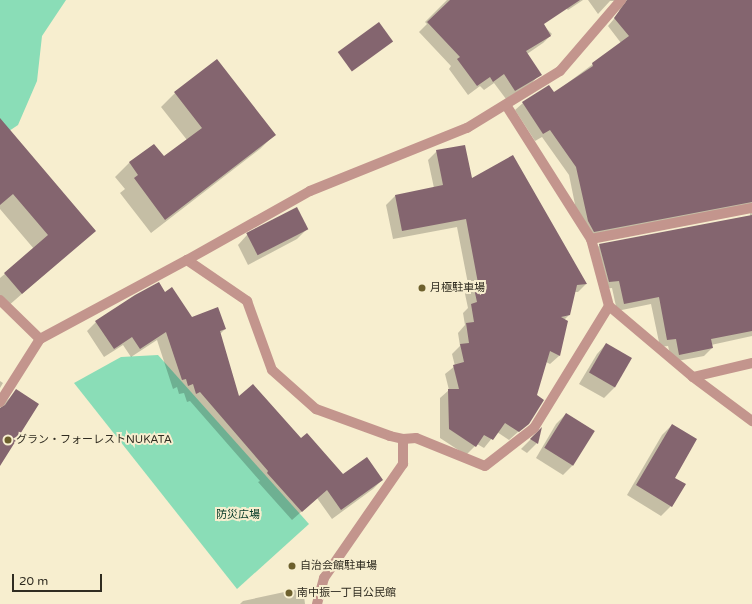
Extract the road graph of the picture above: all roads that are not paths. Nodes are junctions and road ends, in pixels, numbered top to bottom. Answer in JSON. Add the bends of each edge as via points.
{"nodes":[{"id":1,"x":621,"y":0,"type":"edge"},
{"id":2,"x":506,"y":105,"type":"junction"},
{"id":3,"x":752,"y":208,"type":"edge"},
{"id":4,"x":591,"y":239,"type":"junction"},
{"id":5,"x":187,"y":260,"type":"junction"},
{"id":6,"x":0,"y":300,"type":"edge"},
{"id":7,"x":609,"y":306,"type":"junction"},
{"id":8,"x":40,"y":339,"type":"junction"},
{"id":9,"x":752,"y":363,"type":"edge"},
{"id":10,"x":693,"y":377,"type":"junction"},
{"id":11,"x":0,"y":402,"type":"edge"},
{"id":12,"x":752,"y":421,"type":"edge"},
{"id":13,"x":403,"y":439,"type":"junction"},
{"id":14,"x":317,"y":604,"type":"edge"}],
"edges":[{"from":1,"to":2,"type":"street","via":[[560,71]]},
{"from":2,"to":4,"type":"street"},
{"from":2,"to":5,"type":"street","via":[[467,128],[310,191]]},
{"from":3,"to":4,"type":"street"},
{"from":4,"to":7,"type":"street"},
{"from":5,"to":8,"type":"street"},
{"from":5,"to":13,"type":"street","via":[[247,301],[272,370],[316,409]]},
{"from":6,"to":8,"type":"street"},
{"from":7,"to":10,"type":"street"},
{"from":7,"to":13,"type":"street","via":[[534,428],[485,466],[416,438]]},
{"from":8,"to":11,"type":"street"},
{"from":9,"to":10,"type":"street"},
{"from":10,"to":12,"type":"street"},
{"from":13,"to":14,"type":"street","via":[[403,464],[324,578]]}]}
